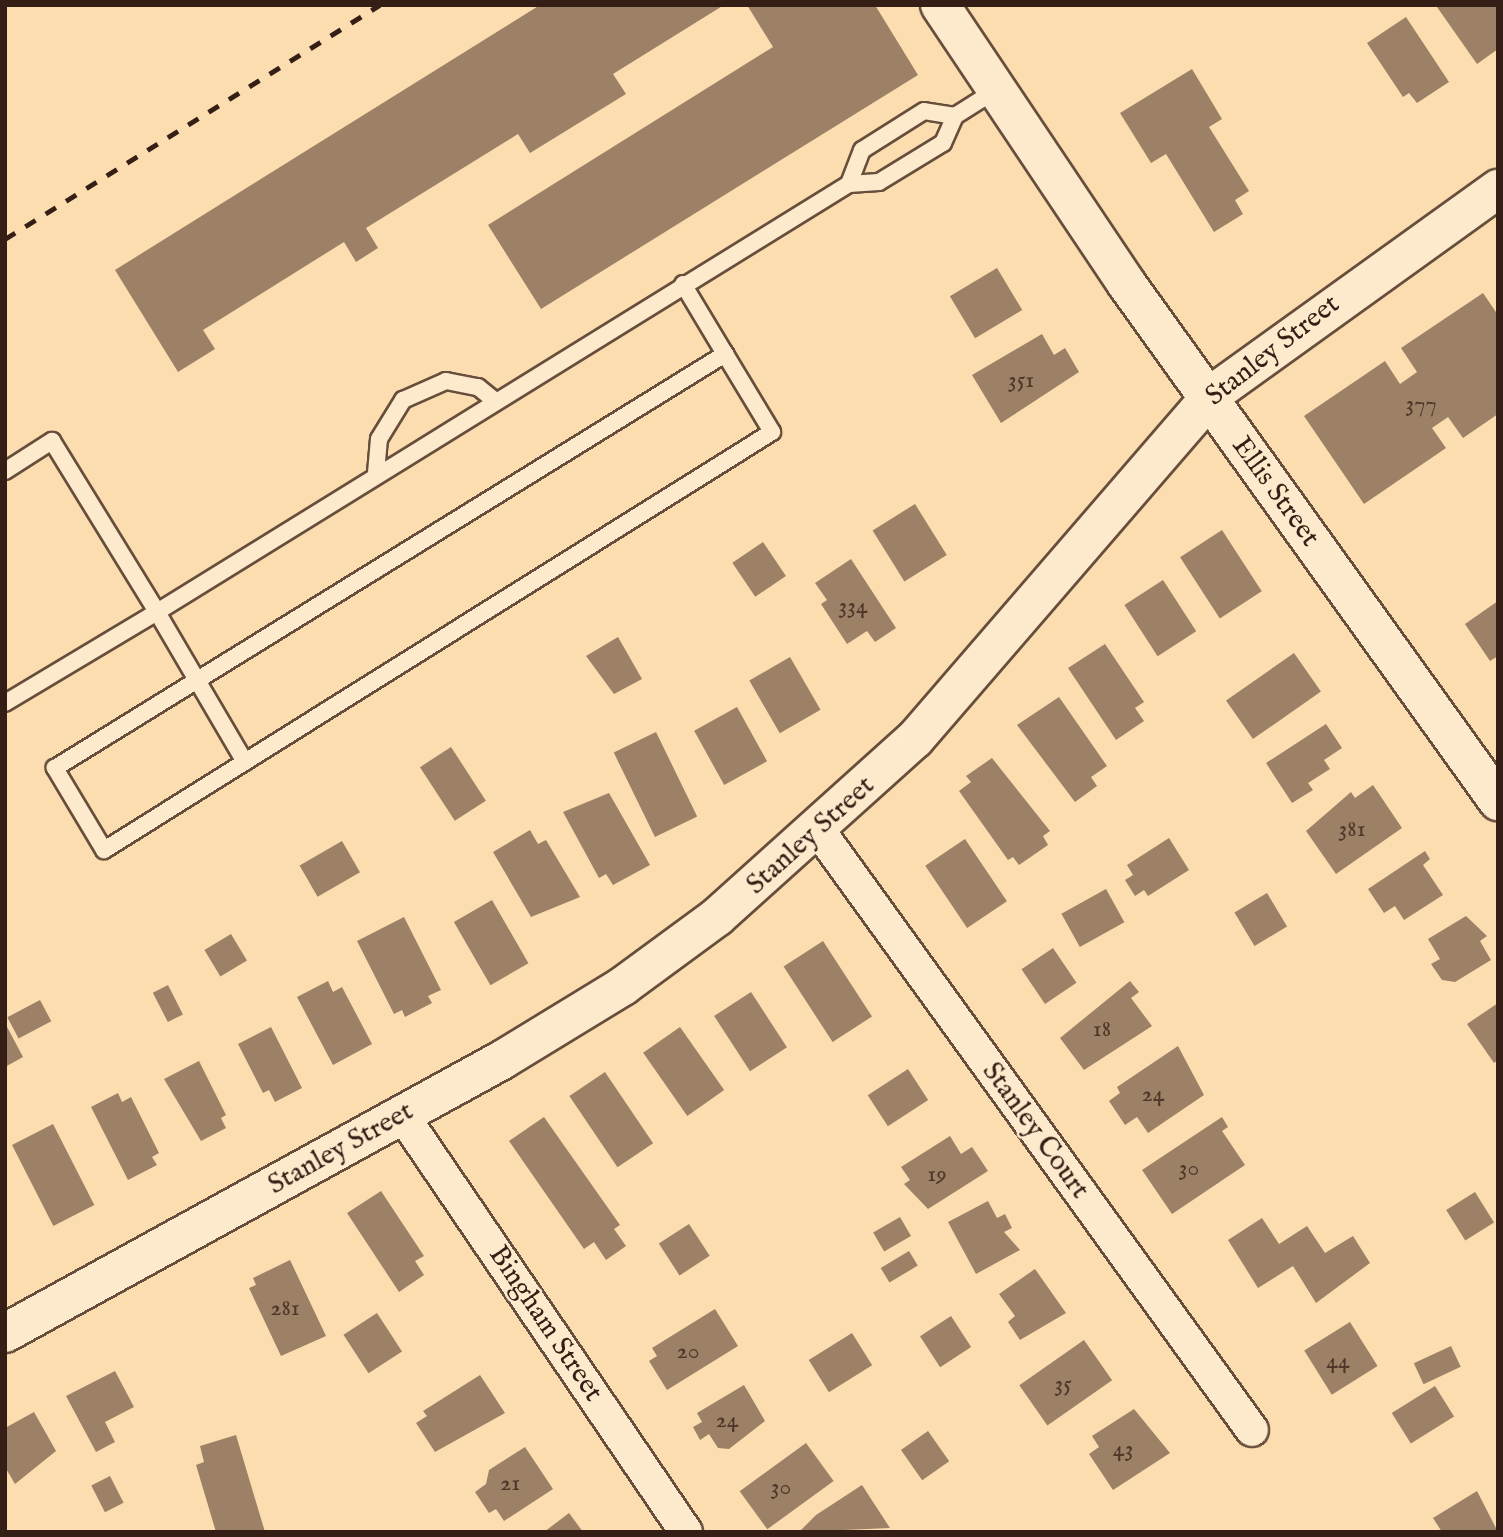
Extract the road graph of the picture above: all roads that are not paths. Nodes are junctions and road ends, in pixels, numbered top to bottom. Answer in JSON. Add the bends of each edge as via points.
{"nodes":[{"id":1,"x":940,"y":5,"type":"edge"},
{"id":2,"x":996,"y":90,"type":"junction"},
{"id":3,"x":956,"y":116,"type":"junction"},
{"id":4,"x":849,"y":184,"type":"junction"},
{"id":5,"x":1498,"y":189,"type":"edge"},
{"id":6,"x":683,"y":284,"type":"junction"},
{"id":7,"x":725,"y":354,"type":"junction"},
{"id":8,"x":493,"y":399,"type":"junction"},
{"id":9,"x":1208,"y":399,"type":"junction"},
{"id":10,"x":5,"y":471,"type":"edge"},
{"id":11,"x":376,"y":474,"type":"junction"},
{"id":12,"x":157,"y":612,"type":"junction"},
{"id":13,"x":198,"y":680,"type":"junction"},
{"id":14,"x":5,"y":703,"type":"edge"},
{"id":15,"x":245,"y":762,"type":"junction"},
{"id":16,"x":1498,"y":801,"type":"edge"},
{"id":17,"x":819,"y":831,"type":"junction"},
{"id":18,"x":403,"y":1116,"type":"junction"},
{"id":19,"x":5,"y":1333,"type":"edge"},
{"id":20,"x":1252,"y":1430,"type":"dead end"},
{"id":21,"x":686,"y":1532,"type":"edge"}],
"edges":[{"from":1,"to":2,"type":"main road","name":"Ellis Street"},
{"from":2,"to":3,"type":"lane"},
{"from":2,"to":9,"type":"main road","name":"Ellis Street"},
{"from":3,"to":4,"type":"lane","via":[[943,143],[879,183]]},
{"from":3,"to":4,"type":"lane","via":[[925,111],[862,150]]},
{"from":4,"to":6,"type":"lane"},
{"from":5,"to":9,"type":"main road","name":"Stanley Street"},
{"from":6,"to":7,"type":"lane"},
{"from":6,"to":8,"type":"lane"},
{"from":7,"to":13,"type":"lane"},
{"from":7,"to":15,"type":"lane","via":[[772,432]]},
{"from":8,"to":11,"type":"lane"},
{"from":8,"to":11,"type":"lane","via":[[478,387],[446,381],[403,400],[379,439]]},
{"from":9,"to":16,"type":"main road","name":"Ellis Street"},
{"from":9,"to":17,"type":"main road","name":"Stanley Street","via":[[964,686]]},
{"from":10,"to":12,"type":"lane","via":[[52,441]]},
{"from":11,"to":12,"type":"lane"},
{"from":12,"to":13,"type":"lane"},
{"from":12,"to":14,"type":"lane"},
{"from":13,"to":15,"type":"lane"},
{"from":13,"to":15,"type":"lane","via":[[55,768],[104,850]]},
{"from":17,"to":18,"type":"main road","name":"Stanley Street","via":[[623,986]]},
{"from":17,"to":20,"type":"street","name":"Stanley Court"},
{"from":18,"to":19,"type":"main road","name":"Stanley Street"},
{"from":18,"to":21,"type":"street","name":"Bingham Street"}]}
